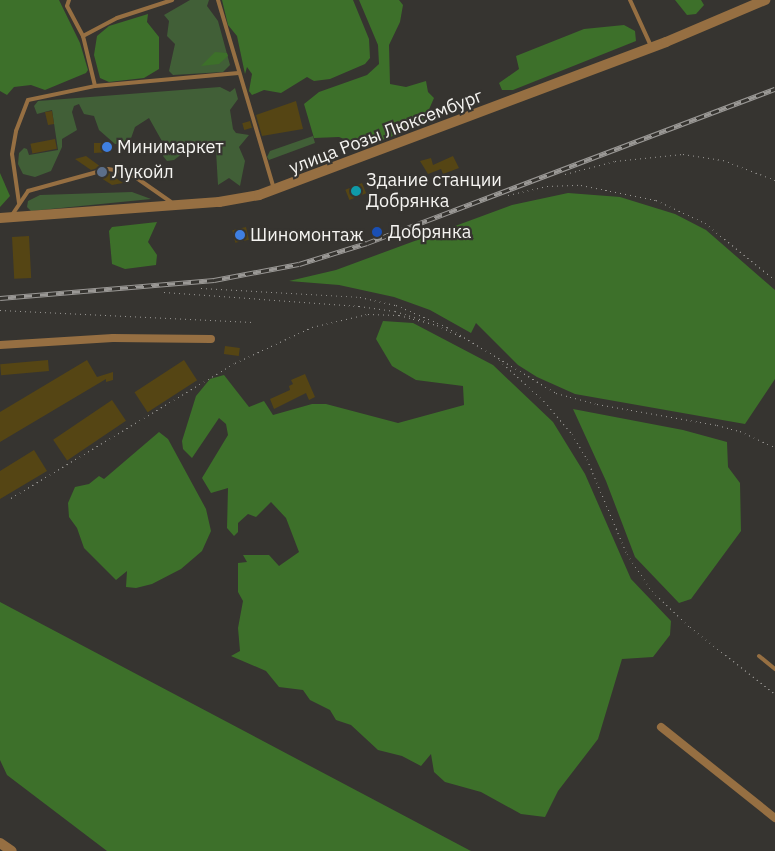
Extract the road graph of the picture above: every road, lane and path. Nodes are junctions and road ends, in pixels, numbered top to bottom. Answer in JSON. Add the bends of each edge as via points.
{"nodes":[{"id":1,"x":69,"y":0,"type":"edge"},
{"id":2,"x":172,"y":0,"type":"edge"},
{"id":3,"x":218,"y":0,"type":"edge"},
{"id":4,"x":630,"y":0,"type":"edge"},
{"id":5,"x":765,"y":0,"type":"edge"},
{"id":6,"x":83,"y":36,"type":"junction"},
{"id":7,"x":652,"y":48,"type":"junction"},
{"id":8,"x":238,"y":73,"type":"junction"},
{"id":9,"x":95,"y":86,"type":"junction"},
{"id":10,"x":565,"y":174,"type":"dead end"},
{"id":11,"x":775,"y":180,"type":"edge"},
{"id":12,"x":274,"y":191,"type":"junction"},
{"id":13,"x":508,"y":195,"type":"dead end"},
{"id":14,"x":19,"y":203,"type":"junction"},
{"id":15,"x":174,"y":205,"type":"junction"},
{"id":16,"x":5,"y":218,"type":"edge"},
{"id":17,"x":775,"y":280,"type":"edge"},
{"id":18,"x":201,"y":288,"type":"dead end"},
{"id":19,"x":164,"y":292,"type":"dead end"},
{"id":20,"x":0,"y":310,"type":"edge"},
{"id":21,"x":253,"y":322,"type":"dead end"},
{"id":22,"x":437,"y":325,"type":"junction"},
{"id":23,"x":211,"y":339,"type":"dead end"},
{"id":24,"x":0,"y":345,"type":"edge"},
{"id":25,"x":476,"y":345,"type":"junction"},
{"id":26,"x":486,"y":351,"type":"junction"},
{"id":27,"x":775,"y":447,"type":"edge"},
{"id":28,"x":11,"y":498,"type":"dead end"},
{"id":29,"x":759,"y":656,"type":"dead end"},
{"id":30,"x":775,"y":669,"type":"edge"},
{"id":31,"x":775,"y":694,"type":"edge"},
{"id":32,"x":661,"y":727,"type":"dead end"},
{"id":33,"x":775,"y":818,"type":"edge"},
{"id":34,"x":0,"y":843,"type":"edge"},
{"id":35,"x":12,"y":851,"type":"edge"}],
"edges":[{"from":1,"to":6,"type":"lane","via":[[67,8]]},
{"from":2,"to":6,"type":"lane","via":[[117,18]]},
{"from":3,"to":8,"type":"lane"},
{"from":4,"to":7,"type":"lane"},
{"from":5,"to":7,"type":"street","name":"улица Розы Люксембург"},
{"from":6,"to":9,"type":"lane"},
{"from":7,"to":12,"type":"street","name":"улица Розы Люксембург"},
{"from":8,"to":9,"type":"lane"},
{"from":8,"to":12,"type":"lane"},
{"from":9,"to":14,"type":"lane","via":[[32,98],[25,104],[12,154]]},
{"from":10,"to":11,"type":"path","via":[[615,160],[683,154],[723,160]]},
{"from":12,"to":15,"type":"street","name":"улица Розы Люксембург","via":[[233,200]]},
{"from":13,"to":17,"type":"path","via":[[547,186],[581,185],[656,200],[713,229]]},
{"from":14,"to":15,"type":"lane","via":[[28,191],[36,187],[114,169],[128,172]]},
{"from":14,"to":16,"type":"lane"},
{"from":15,"to":16,"type":"street","name":"улица Розы Люксембург"},
{"from":18,"to":25,"type":"path","via":[[384,301],[422,314]]},
{"from":19,"to":22,"type":"path","via":[[372,307]]},
{"from":20,"to":21,"type":"path"},
{"from":22,"to":25,"type":"path"},
{"from":22,"to":28,"type":"path","via":[[399,315],[368,314],[312,326],[235,363]]},
{"from":23,"to":24,"type":"street","via":[[112,338]]},
{"from":25,"to":26,"type":"path"},
{"from":26,"to":27,"type":"path","via":[[538,384],[562,395],[621,409],[717,424]]},
{"from":26,"to":31,"type":"path","via":[[544,401],[572,434],[587,459],[627,554],[652,591],[690,627]]},
{"from":29,"to":30,"type":"lane"},
{"from":32,"to":33,"type":"street"},
{"from":34,"to":35,"type":"street"}]}
